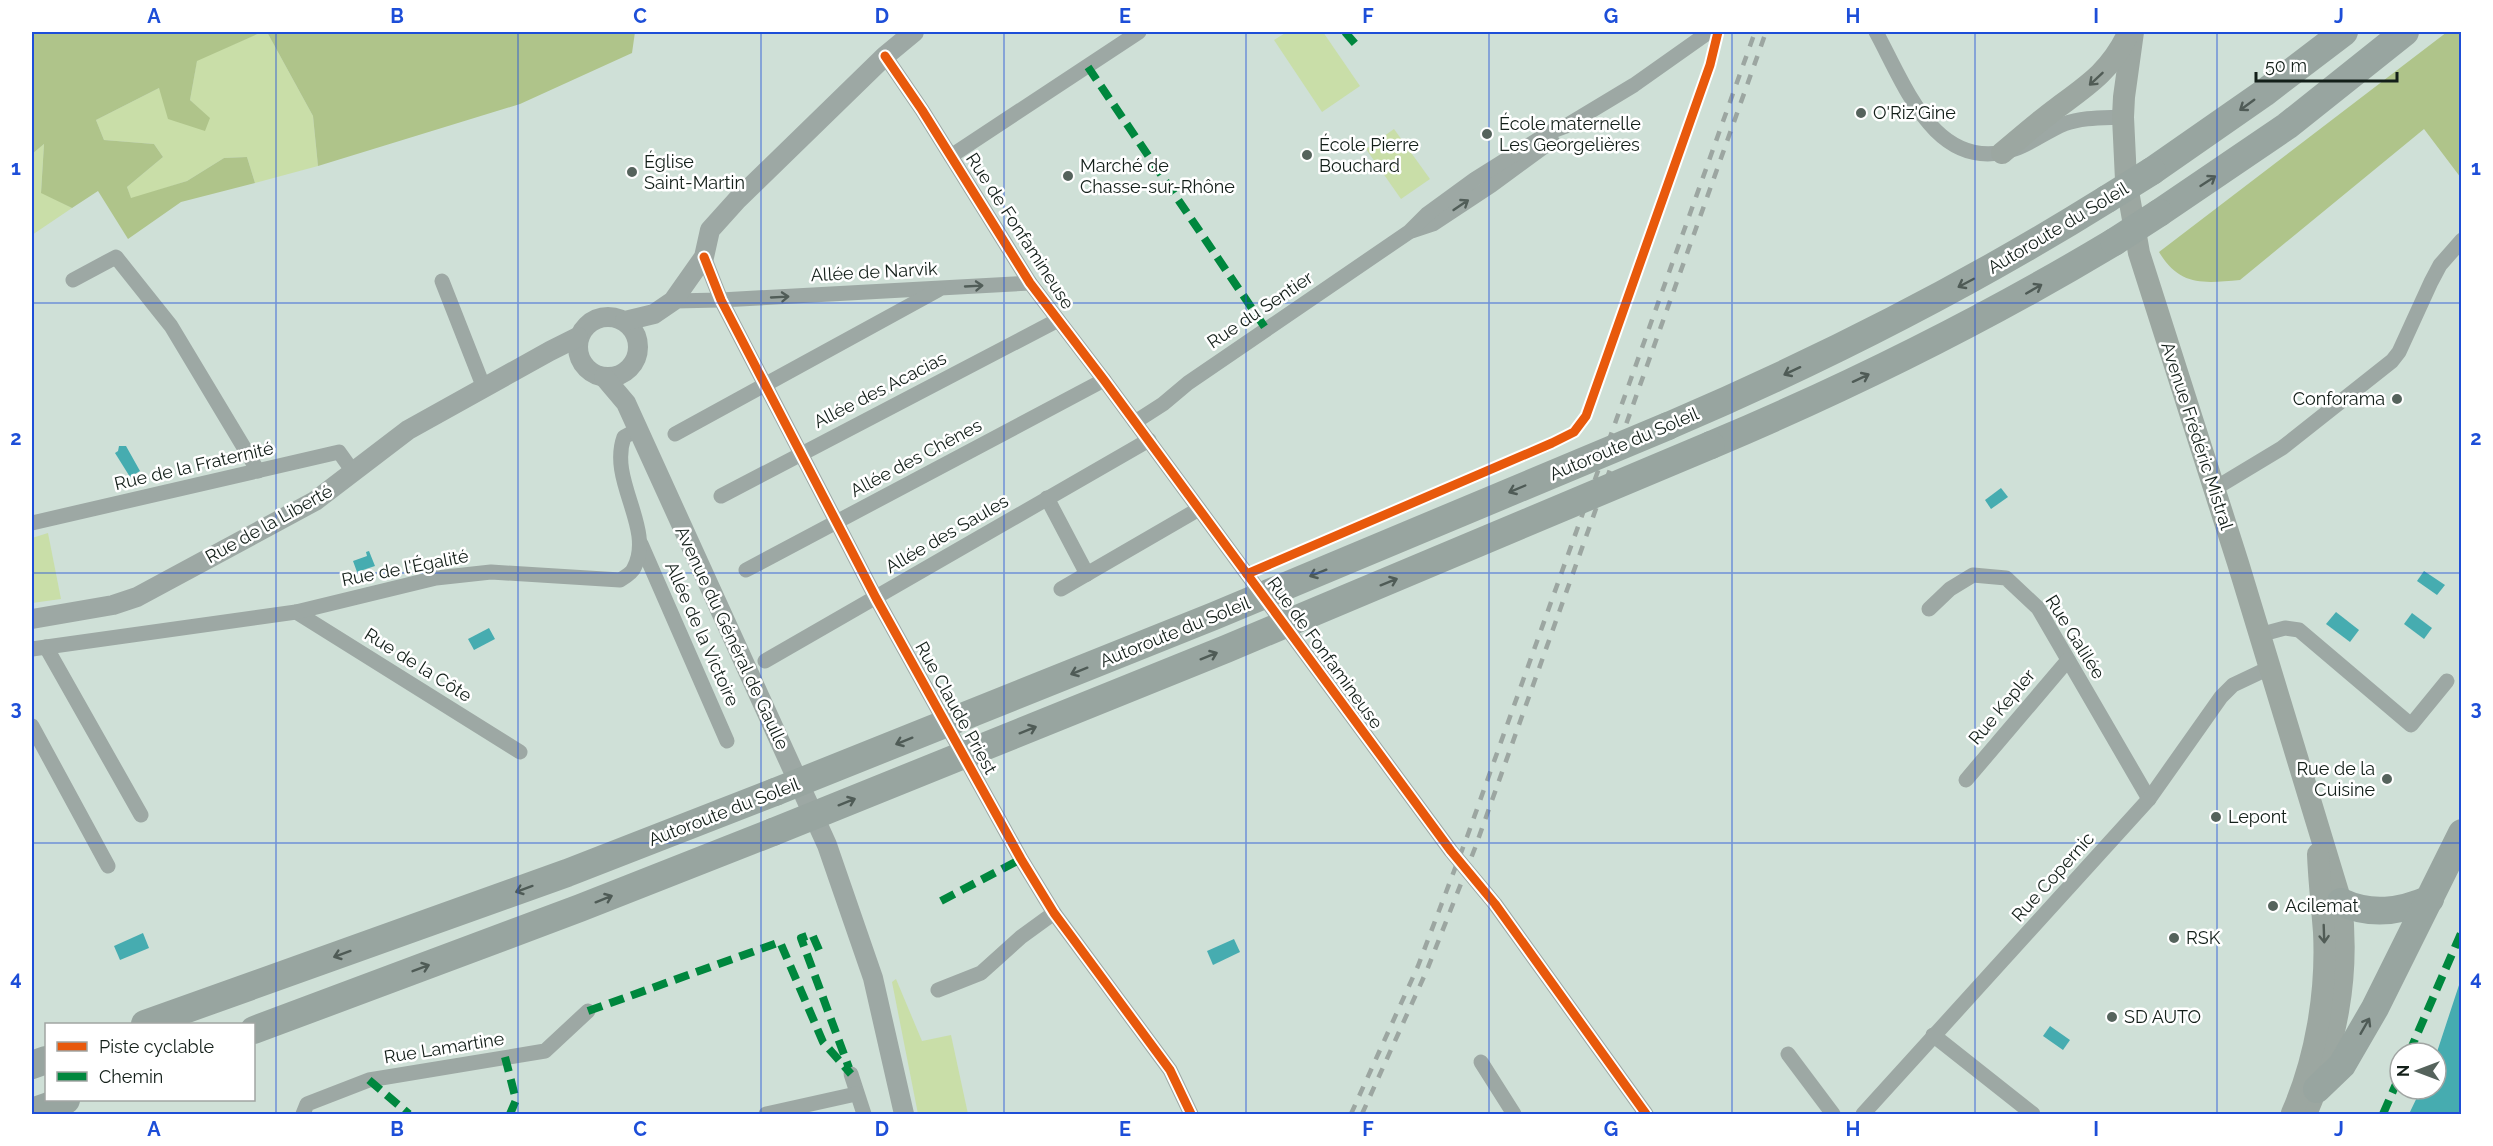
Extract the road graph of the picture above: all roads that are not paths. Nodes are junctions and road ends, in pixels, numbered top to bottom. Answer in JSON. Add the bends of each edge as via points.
{"nodes":[{"id":1,"x":914,"y":32,"type":"edge"},
{"id":2,"x":1139,"y":32,"type":"edge"},
{"id":3,"x":1709,"y":32,"type":"edge"},
{"id":4,"x":1876,"y":32,"type":"edge"},
{"id":5,"x":2131,"y":32,"type":"edge"},
{"id":6,"x":2344,"y":32,"type":"edge"},
{"id":7,"x":2405,"y":32,"type":"edge"},
{"id":8,"x":885,"y":56,"type":"junction"},
{"id":9,"x":2123,"y":117,"type":"junction"},
{"id":10,"x":2002,"y":153,"type":"junction"},
{"id":11,"x":951,"y":156,"type":"junction"},
{"id":12,"x":2462,"y":240,"type":"edge"},
{"id":13,"x":704,"y":257,"type":"junction"},
{"id":14,"x":73,"y":280,"type":"dead end"},
{"id":15,"x":442,"y":281,"type":"dead end"},
{"id":16,"x":1030,"y":283,"type":"junction"},
{"id":17,"x":943,"y":288,"type":"junction"},
{"id":18,"x":721,"y":300,"type":"junction"},
{"id":19,"x":673,"y":301,"type":"junction"},
{"id":20,"x":654,"y":314,"type":"junction"},
{"id":21,"x":1058,"y":320,"type":"junction"},
{"id":22,"x":624,"y":321,"type":"junction"},
{"id":23,"x":579,"y":338,"type":"junction"},
{"id":24,"x":639,"y":340,"type":"junction"},
{"id":25,"x":550,"y":351,"type":"junction"},
{"id":26,"x":579,"y":357,"type":"junction"},
{"id":27,"x":628,"y":370,"type":"junction"},
{"id":28,"x":604,"y":377,"type":"junction"},
{"id":29,"x":1104,"y":380,"type":"junction"},
{"id":30,"x":765,"y":386,"type":"junction"},
{"id":31,"x":484,"y":388,"type":"junction"},
{"id":32,"x":626,"y":403,"type":"junction"},
{"id":33,"x":1135,"y":422,"type":"junction"},
{"id":34,"x":637,"y":430,"type":"junction"},
{"id":35,"x":675,"y":434,"type":"dead end"},
{"id":36,"x":1149,"y":440,"type":"junction"},
{"id":37,"x":801,"y":452,"type":"junction"},
{"id":38,"x":258,"y":471,"type":"junction"},
{"id":39,"x":354,"y":472,"type":"junction"},
{"id":40,"x":2214,"y":489,"type":"junction"},
{"id":41,"x":721,"y":496,"type":"dead end"},
{"id":42,"x":1047,"y":498,"type":"junction"},
{"id":43,"x":1199,"y":509,"type":"junction"},
{"id":44,"x":837,"y":522,"type":"junction"},
{"id":45,"x":32,"y":523,"type":"edge"},
{"id":46,"x":641,"y":544,"type":"junction"},
{"id":47,"x":746,"y":570,"type":"dead end"},
{"id":48,"x":1087,"y":574,"type":"junction"},
{"id":49,"x":1061,"y":589,"type":"dead end"},
{"id":50,"x":876,"y":598,"type":"junction"},
{"id":51,"x":1929,"y":609,"type":"dead end"},
{"id":52,"x":296,"y":612,"type":"junction"},
{"id":53,"x":32,"y":619,"type":"edge"},
{"id":54,"x":2259,"y":635,"type":"junction"},
{"id":55,"x":39,"y":648,"type":"edge"},
{"id":56,"x":2068,"y":660,"type":"junction"},
{"id":57,"x":765,"y":661,"type":"dead end"},
{"id":58,"x":2269,"y":668,"type":"junction"},
{"id":59,"x":2447,"y":681,"type":"dead end"},
{"id":60,"x":32,"y":726,"type":"edge"},
{"id":61,"x":727,"y":741,"type":"dead end"},
{"id":62,"x":520,"y":752,"type":"dead end"},
{"id":63,"x":1966,"y":780,"type":"dead end"},
{"id":64,"x":2149,"y":799,"type":"junction"},
{"id":65,"x":141,"y":815,"type":"dead end"},
{"id":66,"x":2462,"y":833,"type":"edge"},
{"id":67,"x":2319,"y":834,"type":"junction"},
{"id":68,"x":108,"y":866,"type":"dead end"},
{"id":69,"x":2430,"y":899,"type":"junction"},
{"id":70,"x":2341,"y":902,"type":"junction"},
{"id":71,"x":1054,"y":913,"type":"junction"},
{"id":72,"x":938,"y":990,"type":"dead end"},
{"id":73,"x":588,"y":1011,"type":"dead end"},
{"id":74,"x":148,"y":1023,"type":"edge"},
{"id":75,"x":255,"y":1030,"type":"edge"},
{"id":76,"x":1933,"y":1035,"type":"junction"},
{"id":77,"x":1788,"y":1054,"type":"dead end"},
{"id":78,"x":1481,"y":1062,"type":"dead end"},
{"id":79,"x":851,"y":1074,"type":"dead end"},
{"id":80,"x":856,"y":1094,"type":"junction"},
{"id":81,"x":63,"y":1101,"type":"edge"},
{"id":82,"x":2312,"y":1102,"type":"edge"},
{"id":83,"x":32,"y":1112,"type":"edge"},
{"id":84,"x":303,"y":1114,"type":"edge"},
{"id":85,"x":766,"y":1114,"type":"edge"},
{"id":86,"x":864,"y":1114,"type":"edge"},
{"id":87,"x":904,"y":1114,"type":"edge"},
{"id":88,"x":1191,"y":1114,"type":"edge"},
{"id":89,"x":1514,"y":1114,"type":"edge"},
{"id":90,"x":1646,"y":1114,"type":"edge"},
{"id":91,"x":1833,"y":1114,"type":"edge"},
{"id":92,"x":1863,"y":1114,"type":"edge"},
{"id":93,"x":2032,"y":1114,"type":"edge"},
{"id":94,"x":2291,"y":1114,"type":"edge"}],
"edges":[{"from":1,"to":8,"type":"street"},
{"from":2,"to":11,"type":"street"},
{"from":3,"to":33,"type":"street","name":"Rue du Sentier","via":[[1634,85],[1475,179],[1426,214],[1409,232]]},
{"from":4,"to":10,"type":"street","via":[[1934,131],[1970,152]]},
{"from":5,"to":9,"type":"main road","name":"Avenue Frédéric Mistral"},
{"from":5,"to":10,"type":"main road","one_way":true,"via":[[2111,63],[2090,85]]},
{"from":6,"to":74,"type":"highway","name":"Autoroute du Soleil","one_way":true,"bridge":true,"via":[[2265,93],[2107,199],[1900,318],[1782,376],[1204,620],[775,792],[567,873]]},
{"from":75,"to":7,"type":"highway","name":"Autoroute du Soleil","one_way":true,"bridge":true,"via":[[773,832],[1270,631],[1782,415],[1928,346],[2114,242],[2287,126]]},
{"from":8,"to":11,"type":"street","name":"Rue de Fonfamineuse"},
{"from":8,"to":13,"type":"street","via":[[737,200],[710,230]]},
{"from":9,"to":10,"type":"street","via":[[2071,122]]},
{"from":9,"to":40,"type":"main road","name":"Avenue Frédéric Mistral","via":[[2126,180],[2139,253]]},
{"from":11,"to":16,"type":"street","name":"Rue de Fonfamineuse"},
{"from":12,"to":40,"type":"street","via":[[2440,265],[2392,361],[2282,448]]},
{"from":13,"to":18,"type":"street","name":"Rue Claude Priest"},
{"from":13,"to":19,"type":"street"},
{"from":14,"to":38,"type":"street","via":[[116,257],[171,326]]},
{"from":15,"to":31,"type":"street"},
{"from":17,"to":16,"type":"street","name":"Allée de Narvik","one_way":true},
{"from":16,"to":21,"type":"street","name":"Rue de Fonfamineuse"},
{"from":18,"to":17,"type":"street","name":"Allée de Narvik","one_way":true},
{"from":17,"to":30,"type":"street"},
{"from":18,"to":19,"type":"street","name":"Allée de Narvik"},
{"from":18,"to":30,"type":"street","name":"Rue Claude Priest"},
{"from":19,"to":20,"type":"street"},
{"from":20,"to":22,"type":"street"},
{"from":20,"to":24,"type":"street"},
{"from":21,"to":29,"type":"street","name":"Rue de Fonfamineuse"},
{"from":21,"to":37,"type":"street","name":"Allée des Acacias"},
{"from":22,"to":23,"type":"street","via":[[609,316],[594,320]]},
{"from":22,"to":24,"type":"street"},
{"from":23,"to":25,"type":"street","name":"Rue de la Liberté"},
{"from":23,"to":26,"type":"street"},
{"from":24,"to":27,"type":"street","via":[[635,360]]},
{"from":25,"to":26,"type":"street"},
{"from":25,"to":31,"type":"street","name":"Rue de la Liberté"},
{"from":26,"to":28,"type":"street","via":[[591,373]]},
{"from":27,"to":28,"type":"street","via":[[612,378]]},
{"from":27,"to":32,"type":"street","name":"Avenue du Général de Gaulle"},
{"from":28,"to":32,"type":"street","name":"Avenue du Général de Gaulle"},
{"from":29,"to":33,"type":"street","name":"Rue de Fonfamineuse"},
{"from":29,"to":44,"type":"street","name":"Allée des Chênes"},
{"from":30,"to":35,"type":"street"},
{"from":30,"to":37,"type":"street","name":"Rue Claude Priest"},
{"from":31,"to":39,"type":"street","name":"Rue de la Liberté","via":[[408,430]]},
{"from":32,"to":34,"type":"street","name":"Avenue du Général de Gaulle"},
{"from":33,"to":36,"type":"street","name":"Rue de Fonfamineuse"},
{"from":34,"to":46,"type":"street","via":[[624,437],[619,451],[622,479]]},
{"from":34,"to":87,"type":"street","name":"Avenue du Général de Gaulle","via":[[827,845],[873,978]]},
{"from":36,"to":42,"type":"street","name":"Allée des Saules"},
{"from":36,"to":43,"type":"street","name":"Rue de Fonfamineuse"},
{"from":37,"to":41,"type":"street","name":"Allée des Acacias"},
{"from":37,"to":44,"type":"street","name":"Rue Claude Priest"},
{"from":38,"to":39,"type":"street","name":"Rue de la Fraternité","via":[[339,452]]},
{"from":38,"to":45,"type":"street","name":"Rue de la Fraternité"},
{"from":39,"to":53,"type":"street","name":"Rue de la Liberté","via":[[315,501],[137,597]]},
{"from":40,"to":54,"type":"main road","name":"Avenue Frédéric Mistral"},
{"from":42,"to":48,"type":"street"},
{"from":42,"to":50,"type":"street","name":"Allée des Saules"},
{"from":43,"to":48,"type":"street"},
{"from":43,"to":90,"type":"street","name":"Rue de Fonfamineuse","via":[[1451,851],[1530,951]]},
{"from":44,"to":47,"type":"street","name":"Allée des Chênes"},
{"from":44,"to":50,"type":"street","name":"Rue Claude Priest"},
{"from":46,"to":52,"type":"street","name":"Rue de l'Égalité","via":[[634,570],[620,580],[491,572],[436,578]]},
{"from":46,"to":61,"type":"street","name":"Allée de la Victoire"},
{"from":48,"to":49,"type":"street"},
{"from":50,"to":57,"type":"street","name":"Allée des Saules"},
{"from":50,"to":71,"type":"street","name":"Rue Claude Priest"},
{"from":51,"to":56,"type":"street","name":"Rue Galilée","via":[[1973,574],[2006,578],[2038,608]]},
{"from":52,"to":55,"type":"street","name":"Rue de l'Égalité"},
{"from":52,"to":62,"type":"street","name":"Rue de la Côte"},
{"from":54,"to":58,"type":"main road","name":"Avenue Frédéric Mistral"},
{"from":54,"to":59,"type":"street","via":[[2286,628],[2299,630],[2411,724]]},
{"from":55,"to":65,"type":"street"},
{"from":56,"to":63,"type":"street","name":"Rue Kepler"},
{"from":56,"to":64,"type":"street","name":"Rue Galilée"},
{"from":58,"to":64,"type":"street","name":"Rue Copernic","via":[[2233,685],[2221,697]]},
{"from":58,"to":67,"type":"main road","name":"Avenue Frédéric Mistral"},
{"from":60,"to":68,"type":"street"},
{"from":64,"to":76,"type":"street","name":"Rue Copernic"},
{"from":66,"to":69,"type":"highway"},
{"from":67,"to":70,"type":"main road","name":"Avenue Frédéric Mistral"},
{"from":67,"to":94,"type":"main road","name":"Avenue Frédéric Mistral","one_way":true,"via":[[2324,933],[2322,993],[2312,1052]]},
{"from":69,"to":70,"type":"highway","via":[[2388,911],[2365,910]]},
{"from":82,"to":69,"type":"highway","one_way":true,"via":[[2346,1058]]},
{"from":70,"to":82,"type":"main road","name":"Avenue Frédéric Mistral","via":[[2344,942],[2336,1030]]},
{"from":71,"to":72,"type":"street","via":[[981,973]]},
{"from":71,"to":88,"type":"street","name":"Rue Claude Priest","via":[[1170,1070]]},
{"from":73,"to":84,"type":"street","name":"Rue Lamartine","via":[[545,1051],[369,1080],[307,1104]]},
{"from":76,"to":92,"type":"street","name":"Rue Copernic"},
{"from":76,"to":93,"type":"street"},
{"from":77,"to":91,"type":"street"},
{"from":78,"to":89,"type":"street"},
{"from":79,"to":80,"type":"street"},
{"from":80,"to":85,"type":"street"},
{"from":80,"to":86,"type":"street"},
{"from":81,"to":83,"type":"highway"}]}
